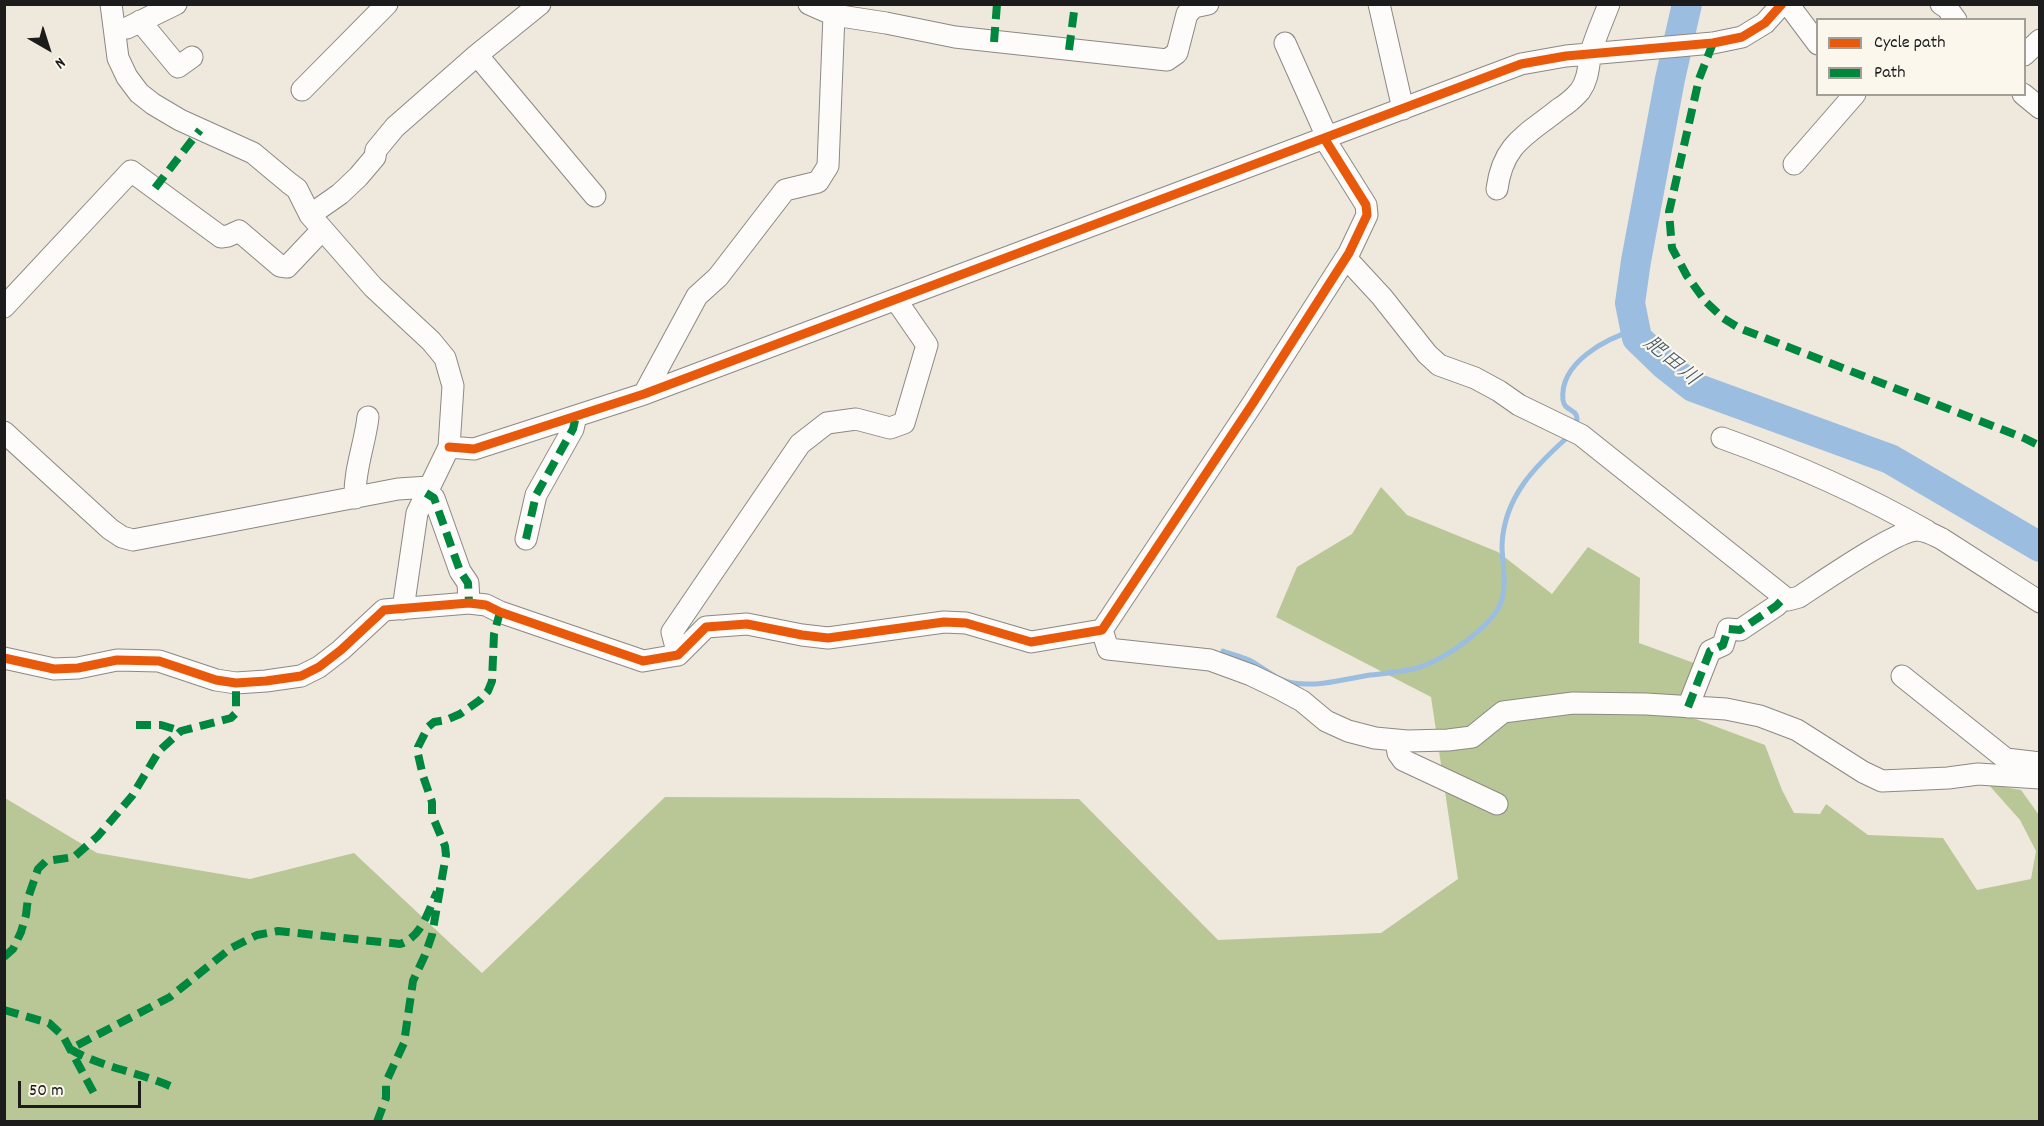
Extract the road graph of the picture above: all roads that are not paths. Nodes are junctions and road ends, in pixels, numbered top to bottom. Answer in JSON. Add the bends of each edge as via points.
{"nodes":[{"id":1,"x":111,"y":4,"type":"edge"},
{"id":2,"x":176,"y":4,"type":"edge"},
{"id":3,"x":387,"y":4,"type":"edge"},
{"id":4,"x":540,"y":4,"type":"edge"},
{"id":5,"x":809,"y":4,"type":"edge"},
{"id":6,"x":1208,"y":4,"type":"edge"},
{"id":7,"x":1379,"y":4,"type":"edge"},
{"id":8,"x":1610,"y":4,"type":"edge"},
{"id":9,"x":1782,"y":4,"type":"edge"},
{"id":10,"x":1788,"y":4,"type":"edge"},
{"id":11,"x":1941,"y":4,"type":"edge"},
{"id":12,"x":833,"y":10,"type":"edge"},
{"id":13,"x":1954,"y":18,"type":"edge"},
{"id":14,"x":140,"y":21,"type":"junction"},
{"id":15,"x":114,"y":35,"type":"junction"},
{"id":16,"x":2040,"y":40,"type":"edge"},
{"id":17,"x":1816,"y":41,"type":"edge"},
{"id":18,"x":1285,"y":43,"type":"dead end"},
{"id":19,"x":1591,"y":54,"type":"junction"},
{"id":20,"x":2026,"y":54,"type":"edge"},
{"id":21,"x":477,"y":55,"type":"junction"},
{"id":22,"x":192,"y":57,"type":"dead end"},
{"id":23,"x":302,"y":90,"type":"dead end"},
{"id":24,"x":1853,"y":96,"type":"edge"},
{"id":25,"x":2025,"y":96,"type":"edge"},
{"id":26,"x":2040,"y":108,"type":"edge"},
{"id":27,"x":1403,"y":109,"type":"junction"},
{"id":28,"x":1325,"y":138,"type":"junction"},
{"id":29,"x":1794,"y":164,"type":"dead end"},
{"id":30,"x":1497,"y":189,"type":"dead end"},
{"id":31,"x":595,"y":196,"type":"dead end"},
{"id":32,"x":316,"y":222,"type":"junction"},
{"id":33,"x":1349,"y":253,"type":"junction"},
{"id":34,"x":8,"y":296,"type":"edge"},
{"id":35,"x":896,"y":300,"type":"junction"},
{"id":36,"x":644,"y":394,"type":"junction"},
{"id":37,"x":576,"y":416,"type":"junction"},
{"id":38,"x":368,"y":417,"type":"dead end"},
{"id":39,"x":4,"y":432,"type":"edge"},
{"id":40,"x":1722,"y":438,"type":"dead end"},
{"id":41,"x":449,"y":447,"type":"junction"},
{"id":42,"x":427,"y":490,"type":"junction"},
{"id":43,"x":355,"y":498,"type":"junction"},
{"id":44,"x":1927,"y":531,"type":"junction"},
{"id":45,"x":526,"y":539,"type":"dead end"},
{"id":46,"x":1784,"y":598,"type":"junction"},
{"id":47,"x":2040,"y":602,"type":"edge"},
{"id":48,"x":469,"y":603,"type":"junction"},
{"id":49,"x":403,"y":609,"type":"junction"},
{"id":50,"x":1102,"y":630,"type":"junction"},
{"id":51,"x":678,"y":655,"type":"junction"},
{"id":52,"x":4,"y":658,"type":"edge"},
{"id":53,"x":1902,"y":676,"type":"dead end"},
{"id":54,"x":1688,"y":707,"type":"junction"},
{"id":55,"x":1401,"y":740,"type":"junction"},
{"id":56,"x":2040,"y":763,"type":"edge"},
{"id":57,"x":2040,"y":778,"type":"edge"},
{"id":58,"x":1499,"y":799,"type":"dead end"}],
"edges":[{"from":1,"to":15,"type":"street"},
{"from":2,"to":14,"type":"street"},
{"from":3,"to":23,"type":"street"},
{"from":4,"to":21,"type":"street"},
{"from":5,"to":12,"type":"street"},
{"from":6,"to":12,"type":"street","via":[[1194,7],[1187,14],[1177,53],[1167,60],[955,37]]},
{"from":7,"to":27,"type":"street"},
{"from":8,"to":19,"type":"street"},
{"from":9,"to":19,"type":"street","via":[[1766,23],[1742,37]]},
{"from":10,"to":17,"type":"street"},
{"from":11,"to":13,"type":"street"},
{"from":12,"to":36,"type":"street","via":[[828,166],[818,182],[785,190],[718,278],[697,296]]},
{"from":14,"to":15,"type":"street"},
{"from":14,"to":22,"type":"street","via":[[178,67]]},
{"from":15,"to":32,"type":"street","via":[[118,58],[139,93],[180,120],[263,160],[297,189]]},
{"from":16,"to":20,"type":"street"},
{"from":18,"to":28,"type":"street"},
{"from":19,"to":27,"type":"street","via":[[1521,64]]},
{"from":19,"to":30,"type":"street","via":[[1588,78],[1579,92],[1511,147],[1499,172]]},
{"from":21,"to":31,"type":"street"},
{"from":21,"to":32,"type":"street","via":[[395,127],[376,150],[375,157]]},
{"from":24,"to":29,"type":"street"},
{"from":25,"to":26,"type":"street"},
{"from":27,"to":28,"type":"street"},
{"from":28,"to":33,"type":"street","via":[[1366,205],[1367,215]]},
{"from":28,"to":35,"type":"street"},
{"from":32,"to":34,"type":"street","via":[[287,267],[280,266],[239,231],[221,237],[131,171]]},
{"from":32,"to":41,"type":"street","via":[[373,287],[445,358],[453,386]]},
{"from":33,"to":46,"type":"street","via":[[1346,258],[1439,365],[1475,378],[1581,435]]},
{"from":33,"to":50,"type":"street"},
{"from":35,"to":36,"type":"street"},
{"from":35,"to":51,"type":"street","via":[[927,345],[904,423],[890,428],[856,419],[827,423],[800,444],[672,632]]},
{"from":36,"to":37,"type":"street"},
{"from":37,"to":41,"type":"street","via":[[474,449]]},
{"from":37,"to":45,"type":"street","via":[[573,429],[536,495]]},
{"from":38,"to":43,"type":"street"},
{"from":39,"to":43,"type":"street","via":[[110,529],[134,540]]},
{"from":40,"to":44,"type":"street","via":[[1819,477]]},
{"from":41,"to":42,"type":"street"},
{"from":42,"to":43,"type":"street","via":[[398,489]]},
{"from":42,"to":48,"type":"street","via":[[434,498],[468,583]]},
{"from":42,"to":49,"type":"street","via":[[417,513]]},
{"from":44,"to":46,"type":"street","via":[[1900,535],[1799,597]]},
{"from":44,"to":47,"type":"street"},
{"from":46,"to":54,"type":"street","via":[[1740,630],[1728,629],[1723,645],[1710,651]]},
{"from":48,"to":49,"type":"street"},
{"from":48,"to":51,"type":"street","via":[[486,605],[643,661]]},
{"from":49,"to":52,"type":"street","via":[[384,610],[319,667],[301,676],[266,681],[216,680],[159,661],[117,660],[54,669]]},
{"from":50,"to":51,"type":"street","via":[[1031,642],[966,623],[944,621],[828,638],[747,624],[706,627]]},
{"from":50,"to":55,"type":"street","via":[[1108,649],[1210,660],[1278,688],[1348,731]]},
{"from":53,"to":56,"type":"street","via":[[2006,759]]},
{"from":54,"to":55,"type":"street","via":[[1606,702],[1536,707],[1503,712],[1472,737]]},
{"from":54,"to":57,"type":"street","via":[[1726,709],[1788,726],[1882,781],[1978,774]]},
{"from":55,"to":58,"type":"street","via":[[1398,753],[1403,760]]}]}
